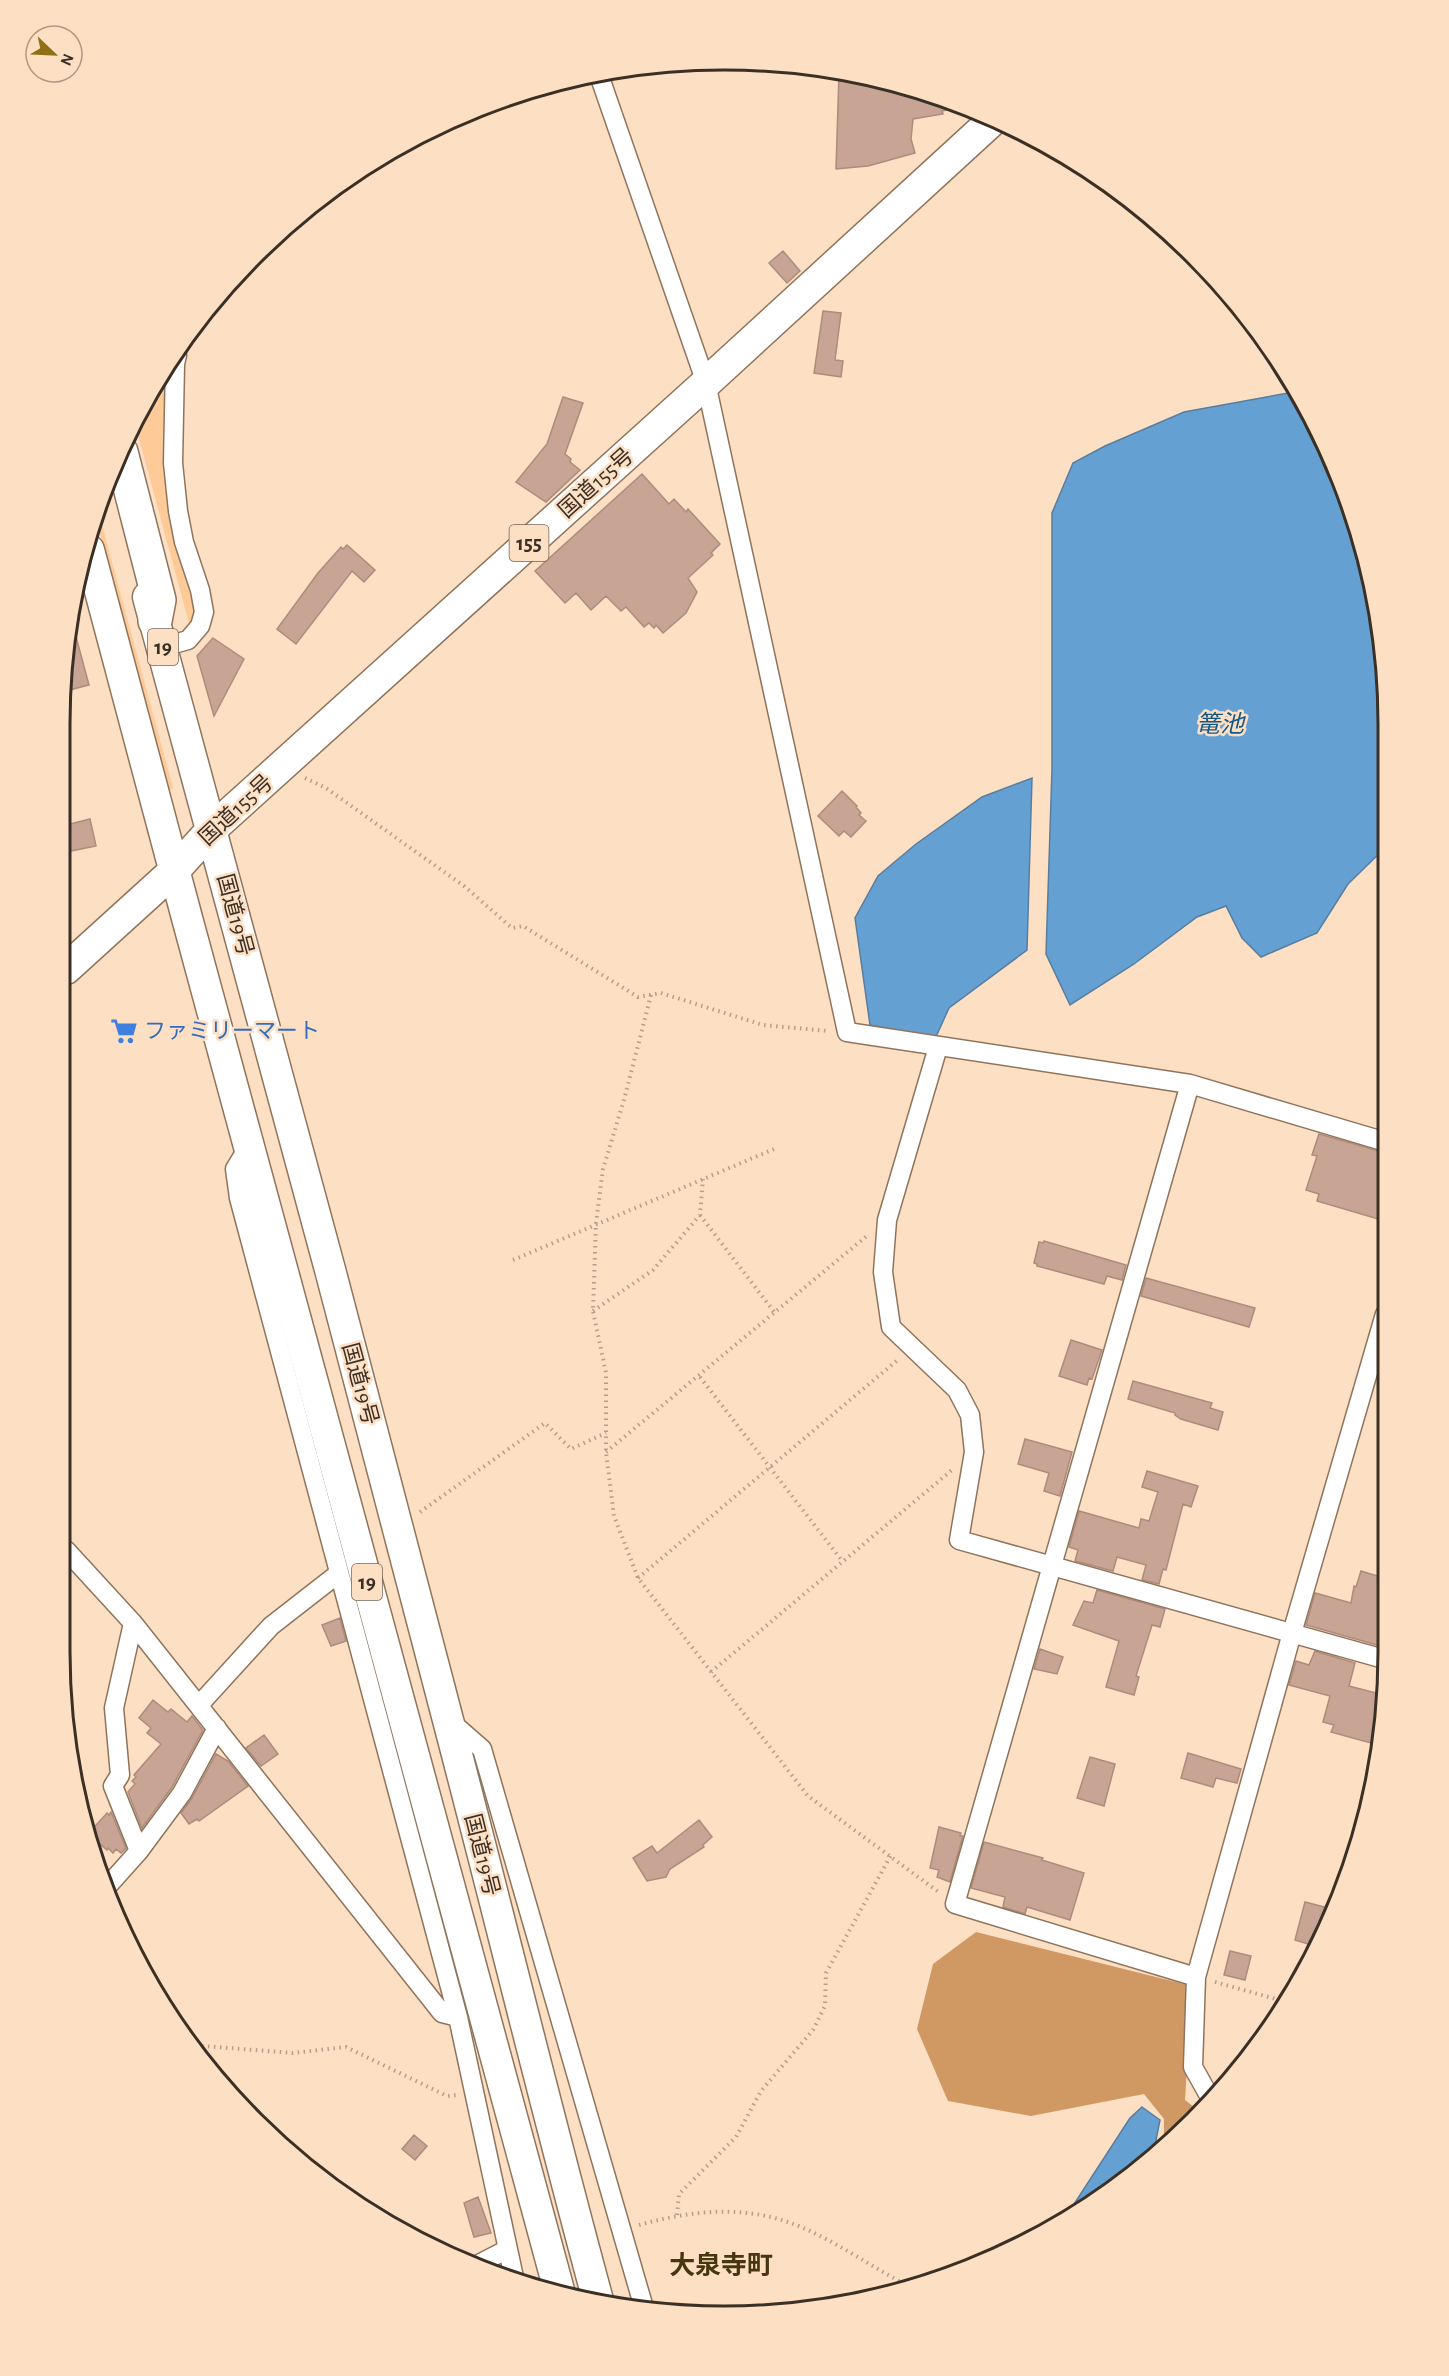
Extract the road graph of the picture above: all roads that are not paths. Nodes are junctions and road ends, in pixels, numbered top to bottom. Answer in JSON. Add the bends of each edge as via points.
{"nodes":[{"id":1,"x":602,"y":82,"type":"edge"},
{"id":2,"x":987,"y":125,"type":"edge"},
{"id":3,"x":175,"y":371,"type":"edge"},
{"id":4,"x":706,"y":383,"type":"junction"},
{"id":5,"x":124,"y":465,"type":"edge"},
{"id":6,"x":117,"y":483,"type":"edge"},
{"id":7,"x":92,"y":560,"type":"edge"},
{"id":8,"x":159,"y":634,"type":"junction"},
{"id":9,"x":213,"y":828,"type":"junction"},
{"id":10,"x":175,"y":870,"type":"junction"},
{"id":11,"x":70,"y":965,"type":"edge"},
{"id":12,"x":938,"y":1047,"type":"junction"},
{"id":13,"x":1190,"y":1084,"type":"junction"},
{"id":14,"x":1378,"y":1140,"type":"edge"},
{"id":15,"x":249,"y":1146,"type":"junction"},
{"id":16,"x":1378,"y":1338,"type":"edge"},
{"id":17,"x":70,"y":1555,"type":"edge"},
{"id":18,"x":1050,"y":1566,"type":"junction"},
{"id":19,"x":339,"y":1573,"type":"junction"},
{"id":20,"x":133,"y":1623,"type":"junction"},
{"id":21,"x":1292,"y":1633,"type":"junction"},
{"id":22,"x":1378,"y":1657,"type":"edge"},
{"id":23,"x":199,"y":1705,"type":"junction"},
{"id":24,"x":448,"y":1719,"type":"junction"},
{"id":25,"x":217,"y":1728,"type":"junction"},
{"id":26,"x":139,"y":1851,"type":"junction"},
{"id":27,"x":112,"y":1881,"type":"edge"},
{"id":28,"x":1196,"y":1977,"type":"junction"},
{"id":29,"x":458,"y":2017,"type":"junction"},
{"id":30,"x":1207,"y":2092,"type":"edge"},
{"id":31,"x":506,"y":2250,"type":"junction"},
{"id":32,"x":486,"y":2260,"type":"edge"},
{"id":33,"x":512,"y":2270,"type":"edge"},
{"id":34,"x":557,"y":2284,"type":"edge"},
{"id":35,"x":596,"y":2293,"type":"edge"},
{"id":36,"x":641,"y":2300,"type":"edge"}],
"edges":[{"from":1,"to":4,"type":"street"},
{"from":2,"to":4,"type":"highway","name":"国道155号","number":"155"},
{"from":3,"to":8,"type":"street","via":[[173,463],[184,542],[204,612],[200,626],[188,640]]},
{"from":4,"to":9,"type":"highway","name":"国道155号","number":"155"},
{"from":4,"to":12,"type":"street","via":[[847,1032]]},
{"from":5,"to":8,"type":"highway","via":[[159,600]]},
{"from":6,"to":8,"type":"highway","name":"国道19号","number":"19"},
{"from":7,"to":10,"type":"highway","name":"国道19号","number":"19"},
{"from":8,"to":9,"type":"highway","name":"国道19号","number":"19"},
{"from":9,"to":10,"type":"highway","name":"国道155号","number":"155"},
{"from":9,"to":24,"type":"highway","name":"国道19号","number":"19"},
{"from":10,"to":11,"type":"highway","name":"国道155号","number":"155"},
{"from":10,"to":15,"type":"highway","name":"国道19号","number":"19"},
{"from":12,"to":13,"type":"street"},
{"from":12,"to":18,"type":"street","via":[[887,1220],[883,1272],[891,1327],[957,1390],[969,1415],[974,1452],[959,1540]]},
{"from":13,"to":14,"type":"street"},
{"from":13,"to":18,"type":"street"},
{"from":15,"to":19,"type":"street","via":[[235,1168],[239,1198]]},
{"from":15,"to":34,"type":"highway","name":"国道19号","number":"19"},
{"from":16,"to":21,"type":"street"},
{"from":17,"to":20,"type":"street"},
{"from":18,"to":21,"type":"street"},
{"from":18,"to":28,"type":"street","via":[[955,1905]]},
{"from":19,"to":23,"type":"street","via":[[271,1626]]},
{"from":19,"to":29,"type":"street"},
{"from":20,"to":23,"type":"street"},
{"from":20,"to":26,"type":"street","via":[[114,1708],[120,1774],[113,1786]]},
{"from":21,"to":22,"type":"street"},
{"from":21,"to":28,"type":"street"},
{"from":23,"to":25,"type":"street"},
{"from":24,"to":35,"type":"highway","name":"国道19号","number":"19"},
{"from":24,"to":36,"type":"street","via":[[482,1749]]},
{"from":25,"to":26,"type":"street","via":[[182,1793]]},
{"from":25,"to":29,"type":"street","via":[[442,2013]]},
{"from":26,"to":27,"type":"street"},
{"from":28,"to":30,"type":"street","via":[[1194,2067]]},
{"from":29,"to":31,"type":"street"},
{"from":31,"to":32,"type":"street"},
{"from":31,"to":33,"type":"street"}]}
